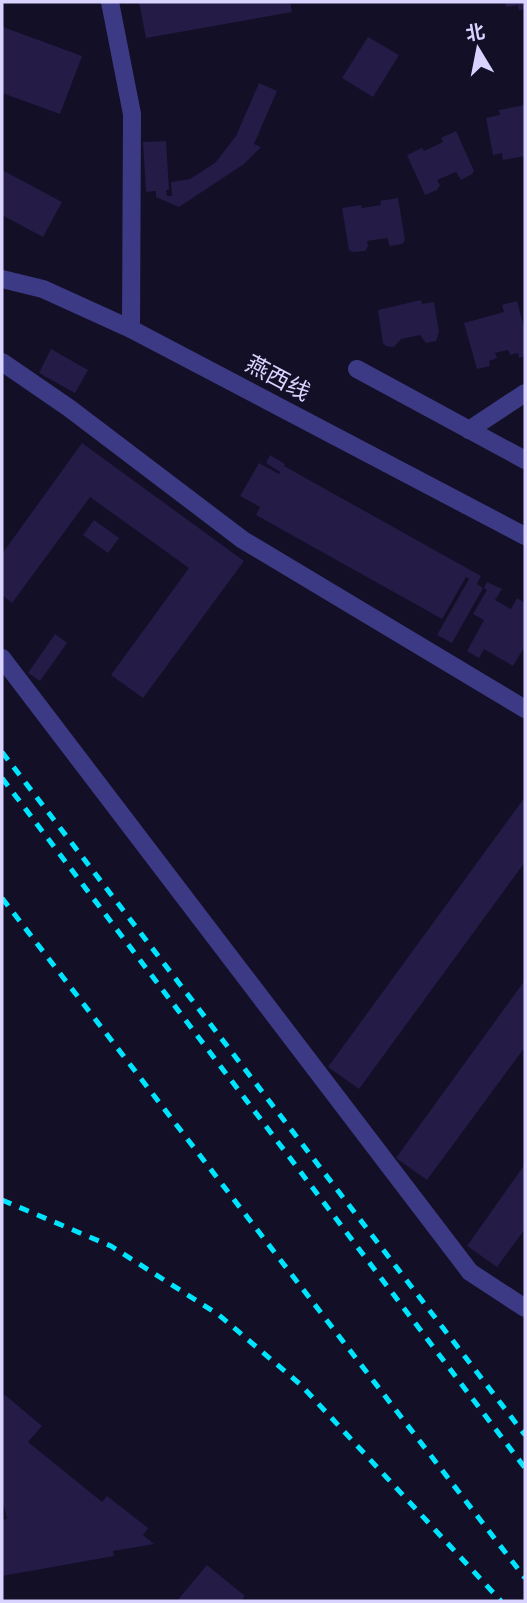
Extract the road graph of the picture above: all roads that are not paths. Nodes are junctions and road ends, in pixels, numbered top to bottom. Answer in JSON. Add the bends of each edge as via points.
{"nodes":[{"id":1,"x":110,"y":2,"type":"edge"},
{"id":2,"x":2,"y":279,"type":"edge"},
{"id":3,"x":131,"y":329,"type":"junction"},
{"id":4,"x":2,"y":362,"type":"edge"},
{"id":5,"x":357,"y":369,"type":"dead end"},
{"id":6,"x":525,"y":393,"type":"edge"},
{"id":7,"x":469,"y":430,"type":"junction"},
{"id":8,"x":525,"y":460,"type":"edge"},
{"id":9,"x":525,"y":536,"type":"edge"},
{"id":10,"x":2,"y":658,"type":"edge"},
{"id":11,"x":525,"y":709,"type":"edge"},
{"id":12,"x":525,"y":1308,"type":"edge"}],
"edges":[{"from":1,"to":3,"type":"street","via":[[132,114]]},
{"from":2,"to":3,"type":"street","name":"燕西线","via":[[43,289]]},
{"from":3,"to":9,"type":"street","name":"燕西线"},
{"from":4,"to":11,"type":"street","via":[[243,540]]},
{"from":5,"to":7,"type":"street"},
{"from":6,"to":7,"type":"street"},
{"from":7,"to":8,"type":"street"},
{"from":10,"to":12,"type":"street","via":[[470,1272]]}]}
